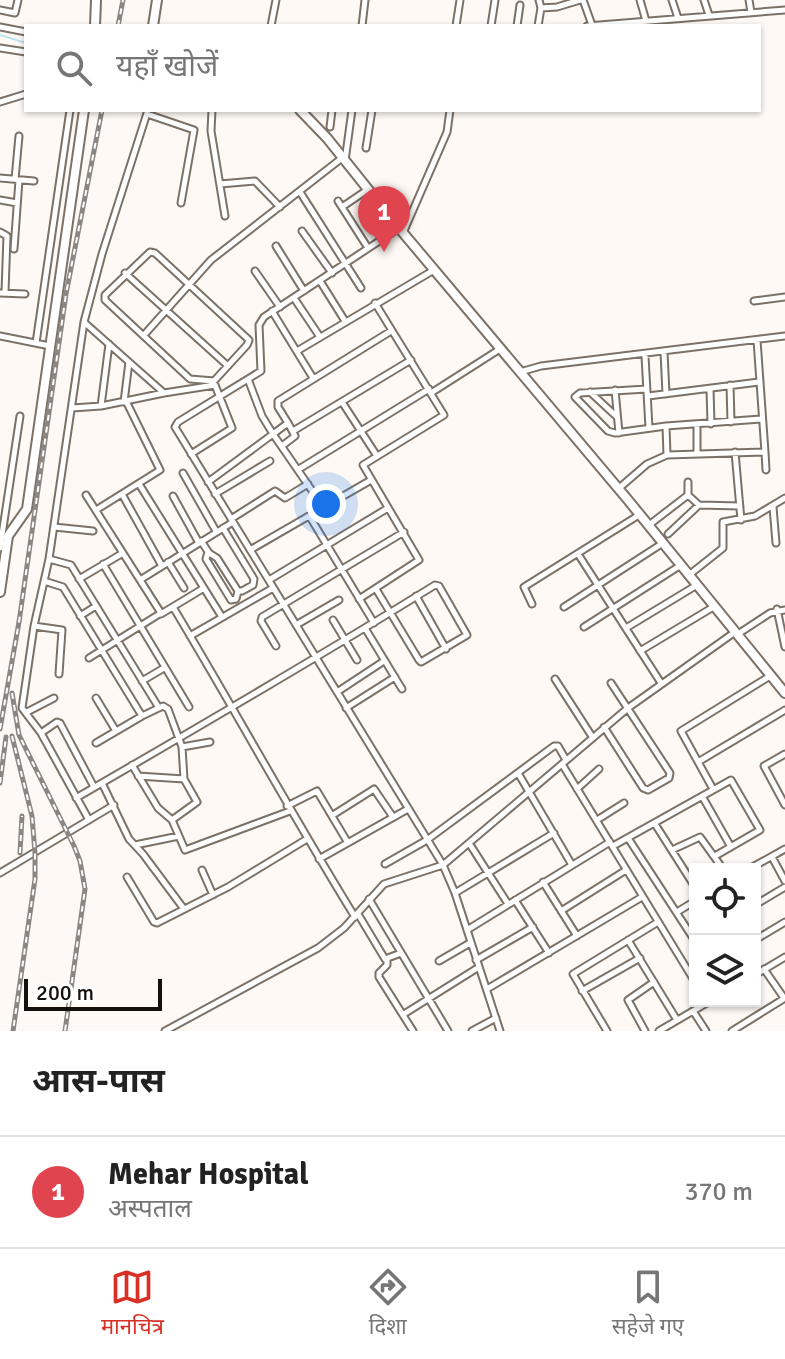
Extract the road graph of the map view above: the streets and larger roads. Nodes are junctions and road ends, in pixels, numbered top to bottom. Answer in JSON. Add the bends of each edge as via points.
{"nodes":[{"id":1,"x":18,"y":0,"type":"edge"},
{"id":2,"x":96,"y":0,"type":"edge"},
{"id":3,"x":157,"y":0,"type":"edge"},
{"id":4,"x":276,"y":0,"type":"edge"},
{"id":5,"x":365,"y":0,"type":"edge"},
{"id":6,"x":460,"y":0,"type":"edge"},
{"id":7,"x":495,"y":0,"type":"edge"},
{"id":8,"x":539,"y":0,"type":"edge"},
{"id":9,"x":581,"y":0,"type":"edge"},
{"id":10,"x":640,"y":0,"type":"edge"},
{"id":11,"x":672,"y":0,"type":"edge"},
{"id":12,"x":704,"y":0,"type":"edge"},
{"id":13,"x":749,"y":0,"type":"edge"},
{"id":14,"x":520,"y":5,"type":"dead end"},
{"id":15,"x":541,"y":8,"type":"junction"},
{"id":16,"x":0,"y":10,"type":"edge"},
{"id":17,"x":785,"y":10,"type":"edge"},
{"id":18,"x":751,"y":12,"type":"junction"},
{"id":19,"x":709,"y":15,"type":"junction"},
{"id":20,"x":678,"y":18,"type":"junction"},
{"id":21,"x":646,"y":21,"type":"junction"},
{"id":22,"x":95,"y":24,"type":"edge"},
{"id":23,"x":153,"y":24,"type":"edge"},
{"id":24,"x":271,"y":24,"type":"edge"},
{"id":25,"x":362,"y":24,"type":"edge"},
{"id":26,"x":456,"y":24,"type":"edge"},
{"id":27,"x":491,"y":24,"type":"edge"},
{"id":28,"x":517,"y":24,"type":"edge"},
{"id":29,"x":538,"y":24,"type":"edge"},
{"id":30,"x":589,"y":24,"type":"edge"},
{"id":31,"x":612,"y":24,"type":"edge"},
{"id":32,"x":0,"y":27,"type":"edge"},
{"id":33,"x":24,"y":32,"type":"edge"},
{"id":34,"x":0,"y":48,"type":"edge"},
{"id":35,"x":24,"y":52,"type":"edge"},
{"id":36,"x":24,"y":95,"type":"edge"},
{"id":37,"x":0,"y":103,"type":"edge"},
{"id":38,"x":70,"y":112,"type":"edge"},
{"id":39,"x":84,"y":112,"type":"edge"},
{"id":40,"x":147,"y":112,"type":"edge"},
{"id":41,"x":212,"y":112,"type":"edge"},
{"id":42,"x":302,"y":112,"type":"edge"},
{"id":43,"x":332,"y":112,"type":"edge"},
{"id":44,"x":352,"y":112,"type":"edge"},
{"id":45,"x":372,"y":112,"type":"edge"},
{"id":46,"x":450,"y":112,"type":"edge"},
{"id":47,"x":330,"y":127,"type":"dead end"},
{"id":48,"x":19,"y":136,"type":"dead end"},
{"id":49,"x":366,"y":148,"type":"dead end"},
{"id":50,"x":344,"y":159,"type":"junction"},
{"id":51,"x":0,"y":178,"type":"edge"},
{"id":52,"x":17,"y":180,"type":"junction"},
{"id":53,"x":34,"y":181,"type":"dead end"},
{"id":54,"x":220,"y":184,"type":"junction"},
{"id":55,"x":368,"y":189,"type":"junction"},
{"id":56,"x":300,"y":192,"type":"junction"},
{"id":57,"x":0,"y":200,"type":"edge"},
{"id":58,"x":338,"y":201,"type":"dead end"},
{"id":59,"x":17,"y":203,"type":"junction"},
{"id":60,"x":181,"y":203,"type":"dead end"},
{"id":61,"x":280,"y":207,"type":"junction"},
{"id":62,"x":342,"y":207,"type":"junction"},
{"id":63,"x":225,"y":216,"type":"dead end"},
{"id":64,"x":302,"y":231,"type":"dead end"},
{"id":65,"x":401,"y":231,"type":"junction"},
{"id":66,"x":0,"y":232,"type":"edge"},
{"id":67,"x":276,"y":246,"type":"dead end"},
{"id":68,"x":368,"y":248,"type":"junction"},
{"id":69,"x":14,"y":249,"type":"dead end"},
{"id":70,"x":346,"y":264,"type":"junction"},
{"id":71,"x":3,"y":265,"type":"edge"},
{"id":72,"x":434,"y":270,"type":"junction"},
{"id":73,"x":255,"y":271,"type":"dead end"},
{"id":74,"x":125,"y":273,"type":"junction"},
{"id":75,"x":332,"y":273,"type":"junction"},
{"id":76,"x":320,"y":281,"type":"junction"},
{"id":77,"x":190,"y":284,"type":"junction"},
{"id":78,"x":361,"y":288,"type":"dead end"},
{"id":79,"x":304,"y":291,"type":"junction"},
{"id":80,"x":2,"y":293,"type":"edge"},
{"id":81,"x":25,"y":294,"type":"dead end"},
{"id":82,"x":785,"y":297,"type":"edge"},
{"id":83,"x":294,"y":298,"type":"junction"},
{"id":84,"x":754,"y":301,"type":"dead end"},
{"id":85,"x":375,"y":303,"type":"junction"},
{"id":86,"x":280,"y":307,"type":"junction"},
{"id":87,"x":165,"y":311,"type":"junction"},
{"id":88,"x":272,"y":311,"type":"junction"},
{"id":89,"x":345,"y":321,"type":"junction"},
{"id":90,"x":84,"y":322,"type":"junction"},
{"id":91,"x":391,"y":331,"type":"junction"},
{"id":92,"x":144,"y":335,"type":"junction"},
{"id":93,"x":0,"y":336,"type":"edge"},
{"id":94,"x":785,"y":336,"type":"edge"},
{"id":95,"x":320,"y":337,"type":"junction"},
{"id":96,"x":757,"y":340,"type":"junction"},
{"id":97,"x":36,"y":343,"type":"junction"},
{"id":98,"x":109,"y":343,"type":"junction"},
{"id":99,"x":50,"y":346,"type":"junction"},
{"id":100,"x":500,"y":349,"type":"junction"},
{"id":101,"x":297,"y":351,"type":"junction"},
{"id":102,"x":664,"y":352,"type":"junction"},
{"id":103,"x":645,"y":356,"type":"junction"},
{"id":104,"x":411,"y":360,"type":"junction"},
{"id":105,"x":129,"y":361,"type":"junction"},
{"id":106,"x":228,"y":366,"type":"junction"},
{"id":107,"x":519,"y":372,"type":"junction"},
{"id":108,"x":248,"y":379,"type":"junction"},
{"id":109,"x":313,"y":379,"type":"junction"},
{"id":110,"x":759,"y":382,"type":"junction"},
{"id":111,"x":730,"y":385,"type":"junction"},
{"id":112,"x":710,"y":388,"type":"junction"},
{"id":113,"x":615,"y":390,"type":"junction"},
{"id":114,"x":430,"y":391,"type":"junction"},
{"id":115,"x":590,"y":392,"type":"junction"},
{"id":116,"x":648,"y":392,"type":"junction"},
{"id":117,"x":164,"y":393,"type":"junction"},
{"id":118,"x":666,"y":394,"type":"junction"},
{"id":119,"x":219,"y":396,"type":"junction"},
{"id":120,"x":125,"y":402,"type":"junction"},
{"id":121,"x":342,"y":402,"type":"junction"},
{"id":122,"x":101,"y":406,"type":"junction"},
{"id":123,"x":72,"y":408,"type":"junction"},
{"id":124,"x":20,"y":416,"type":"dead end"},
{"id":125,"x":618,"y":418,"type":"junction"},
{"id":126,"x":761,"y":419,"type":"junction"},
{"id":127,"x":731,"y":422,"type":"junction"},
{"id":128,"x":288,"y":423,"type":"junction"},
{"id":129,"x":697,"y":424,"type":"junction"},
{"id":130,"x":711,"y":424,"type":"junction"},
{"id":131,"x":666,"y":426,"type":"junction"},
{"id":132,"x":649,"y":428,"type":"junction"},
{"id":133,"x":293,"y":431,"type":"junction"},
{"id":134,"x":362,"y":431,"type":"junction"},
{"id":135,"x":619,"y":433,"type":"junction"},
{"id":136,"x":273,"y":434,"type":"junction"},
{"id":137,"x":282,"y":446,"type":"junction"},
{"id":138,"x":735,"y":452,"type":"junction"},
{"id":139,"x":765,"y":452,"type":"junction"},
{"id":140,"x":191,"y":454,"type":"junction"},
{"id":141,"x":697,"y":454,"type":"junction"},
{"id":142,"x":667,"y":455,"type":"junction"},
{"id":143,"x":377,"y":456,"type":"junction"},
{"id":144,"x":270,"y":461,"type":"dead end"},
{"id":145,"x":299,"y":469,"type":"junction"},
{"id":146,"x":766,"y":470,"type":"dead end"},
{"id":147,"x":183,"y":473,"type":"dead end"},
{"id":148,"x":371,"y":480,"type":"junction"},
{"id":149,"x":208,"y":482,"type":"junction"},
{"id":150,"x":688,"y":482,"type":"dead end"},
{"id":151,"x":139,"y":484,"type":"junction"},
{"id":152,"x":308,"y":484,"type":"junction"},
{"id":153,"x":618,"y":489,"type":"junction"},
{"id":154,"x":122,"y":494,"type":"junction"},
{"id":155,"x":215,"y":494,"type":"junction"},
{"id":156,"x":86,"y":495,"type":"dead end"},
{"id":157,"x":688,"y":495,"type":"junction"},
{"id":158,"x":173,"y":496,"type":"dead end"},
{"id":159,"x":785,"y":498,"type":"edge"},
{"id":160,"x":699,"y":505,"type":"junction"},
{"id":161,"x":740,"y":506,"type":"junction"},
{"id":162,"x":773,"y":507,"type":"junction"},
{"id":163,"x":324,"y":508,"type":"junction"},
{"id":164,"x":388,"y":508,"type":"junction"},
{"id":165,"x":96,"y":510,"type":"junction"},
{"id":166,"x":639,"y":515,"type":"junction"},
{"id":167,"x":310,"y":517,"type":"junction"},
{"id":168,"x":232,"y":520,"type":"junction"},
{"id":169,"x":741,"y":520,"type":"junction"},
{"id":170,"x":648,"y":526,"type":"junction"},
{"id":171,"x":54,"y":527,"type":"junction"},
{"id":172,"x":223,"y":528,"type":"junction"},
{"id":173,"x":93,"y":531,"type":"dead end"},
{"id":174,"x":216,"y":532,"type":"junction"},
{"id":175,"x":404,"y":532,"type":"junction"},
{"id":176,"x":668,"y":534,"type":"dead end"},
{"id":177,"x":200,"y":542,"type":"junction"},
{"id":178,"x":663,"y":543,"type":"junction"},
{"id":179,"x":776,"y":543,"type":"dead end"},
{"id":180,"x":327,"y":545,"type":"junction"},
{"id":181,"x":0,"y":548,"type":"edge"},
{"id":182,"x":250,"y":550,"type":"junction"},
{"id":183,"x":208,"y":552,"type":"junction"},
{"id":184,"x":123,"y":553,"type":"junction"},
{"id":185,"x":182,"y":553,"type":"junction"},
{"id":186,"x":578,"y":554,"type":"junction"},
{"id":187,"x":49,"y":559,"type":"junction"},
{"id":188,"x":103,"y":564,"type":"junction"},
{"id":189,"x":165,"y":564,"type":"junction"},
{"id":190,"x":681,"y":565,"type":"junction"},
{"id":191,"x":342,"y":570,"type":"junction"},
{"id":192,"x":689,"y":575,"type":"junction"},
{"id":193,"x":2,"y":577,"type":"edge"},
{"id":194,"x":79,"y":579,"type":"junction"},
{"id":195,"x":140,"y":580,"type":"junction"},
{"id":196,"x":269,"y":580,"type":"junction"},
{"id":197,"x":44,"y":581,"type":"junction"},
{"id":198,"x":697,"y":584,"type":"junction"},
{"id":199,"x":598,"y":585,"type":"junction"},
{"id":200,"x":184,"y":588,"type":"dead end"},
{"id":201,"x":204,"y":588,"type":"junction"},
{"id":202,"x":273,"y":588,"type":"junction"},
{"id":203,"x":376,"y":589,"type":"junction"},
{"id":204,"x":238,"y":591,"type":"junction"},
{"id":205,"x":0,"y":592,"type":"edge"},
{"id":206,"x":416,"y":596,"type":"junction"},
{"id":207,"x":359,"y":599,"type":"junction"},
{"id":208,"x":339,"y":600,"type":"dead end"},
{"id":209,"x":532,"y":604,"type":"dead end"},
{"id":210,"x":284,"y":605,"type":"junction"},
{"id":211,"x":96,"y":606,"type":"junction"},
{"id":212,"x":715,"y":606,"type":"junction"},
{"id":213,"x":173,"y":607,"type":"junction"},
{"id":214,"x":564,"y":607,"type":"dead end"},
{"id":215,"x":614,"y":608,"type":"junction"},
{"id":216,"x":777,"y":609,"type":"junction"},
{"id":217,"x":785,"y":610,"type":"edge"},
{"id":218,"x":391,"y":613,"type":"junction"},
{"id":219,"x":161,"y":614,"type":"junction"},
{"id":220,"x":79,"y":616,"type":"junction"},
{"id":221,"x":222,"y":617,"type":"junction"},
{"id":222,"x":333,"y":620,"type":"dead end"},
{"id":223,"x":374,"y":623,"type":"junction"},
{"id":224,"x":296,"y":625,"type":"junction"},
{"id":225,"x":34,"y":626,"type":"junction"},
{"id":226,"x":584,"y":627,"type":"dead end"},
{"id":227,"x":141,"y":628,"type":"junction"},
{"id":228,"x":365,"y":628,"type":"junction"},
{"id":229,"x":626,"y":628,"type":"junction"},
{"id":230,"x":737,"y":633,"type":"junction"},
{"id":231,"x":190,"y":636,"type":"junction"},
{"id":232,"x":118,"y":641,"type":"junction"},
{"id":233,"x":346,"y":641,"type":"junction"},
{"id":234,"x":276,"y":646,"type":"dead end"},
{"id":235,"x":785,"y":647,"type":"edge"},
{"id":236,"x":446,"y":649,"type":"junction"},
{"id":237,"x":102,"y":651,"type":"junction"},
{"id":238,"x":640,"y":651,"type":"junction"},
{"id":239,"x":89,"y":658,"type":"dead end"},
{"id":240,"x":317,"y":659,"type":"junction"},
{"id":241,"x":357,"y":660,"type":"dead end"},
{"id":242,"x":384,"y":661,"type":"junction"},
{"id":243,"x":164,"y":668,"type":"junction"},
{"id":244,"x":59,"y":674,"type":"dead end"},
{"id":245,"x":771,"y":676,"type":"junction"},
{"id":246,"x":395,"y":677,"type":"junction"},
{"id":247,"x":555,"y":679,"type":"dead end"},
{"id":248,"x":142,"y":681,"type":"junction"},
{"id":249,"x":611,"y":683,"type":"dead end"},
{"id":250,"x":661,"y":683,"type":"junction"},
{"id":251,"x":402,"y":689,"type":"dead end"},
{"id":252,"x":337,"y":692,"type":"junction"},
{"id":253,"x":785,"y":693,"type":"edge"},
{"id":254,"x":54,"y":698,"type":"dead end"},
{"id":255,"x":96,"y":698,"type":"dead end"},
{"id":256,"x":233,"y":706,"type":"junction"},
{"id":257,"x":189,"y":707,"type":"dead end"},
{"id":258,"x":159,"y":708,"type":"junction"},
{"id":259,"x":346,"y":708,"type":"junction"},
{"id":260,"x":628,"y":708,"type":"junction"},
{"id":261,"x":785,"y":710,"type":"edge"},
{"id":262,"x":27,"y":712,"type":"junction"},
{"id":263,"x":142,"y":716,"type":"junction"},
{"id":264,"x":604,"y":727,"type":"junction"},
{"id":265,"x":116,"y":731,"type":"junction"},
{"id":266,"x":41,"y":733,"type":"junction"},
{"id":267,"x":179,"y":736,"type":"junction"},
{"id":268,"x":593,"y":738,"type":"junction"},
{"id":269,"x":210,"y":742,"type":"dead end"},
{"id":270,"x":96,"y":743,"type":"dead end"},
{"id":271,"x":182,"y":747,"type":"junction"},
{"id":272,"x":785,"y":754,"type":"edge"},
{"id":273,"x":698,"y":762,"type":"junction"},
{"id":274,"x":564,"y":763,"type":"junction"},
{"id":275,"x":132,"y":765,"type":"junction"},
{"id":276,"x":599,"y":769,"type":"dead end"},
{"id":277,"x":518,"y":773,"type":"junction"},
{"id":278,"x":138,"y":776,"type":"junction"},
{"id":279,"x":184,"y":779,"type":"junction"},
{"id":280,"x":102,"y":783,"type":"junction"},
{"id":281,"x":94,"y":787,"type":"junction"},
{"id":282,"x":577,"y":789,"type":"junction"},
{"id":283,"x":713,"y":789,"type":"junction"},
{"id":284,"x":530,"y":792,"type":"junction"},
{"id":285,"x":702,"y":796,"type":"junction"},
{"id":286,"x":76,"y":798,"type":"junction"},
{"id":287,"x":624,"y":803,"type":"dead end"},
{"id":288,"x":114,"y":805,"type":"junction"},
{"id":289,"x":785,"y":805,"type":"edge"},
{"id":290,"x":288,"y":808,"type":"junction"},
{"id":291,"x":408,"y":809,"type":"junction"},
{"id":292,"x":333,"y":815,"type":"junction"},
{"id":293,"x":393,"y":817,"type":"junction"},
{"id":294,"x":89,"y":820,"type":"junction"},
{"id":295,"x":172,"y":820,"type":"junction"},
{"id":296,"x":597,"y":820,"type":"junction"},
{"id":297,"x":655,"y":823,"type":"junction"},
{"id":298,"x":554,"y":833,"type":"junction"},
{"id":299,"x":179,"y":836,"type":"junction"},
{"id":300,"x":628,"y":838,"type":"junction"},
{"id":301,"x":307,"y":839,"type":"junction"},
{"id":302,"x":427,"y":840,"type":"junction"},
{"id":303,"x":348,"y":843,"type":"junction"},
{"id":304,"x":469,"y":843,"type":"junction"},
{"id":305,"x":612,"y":844,"type":"junction"},
{"id":306,"x":134,"y":846,"type":"junction"},
{"id":307,"x":732,"y":847,"type":"junction"},
{"id":308,"x":785,"y":849,"type":"edge"},
{"id":309,"x":672,"y":851,"type":"junction"},
{"id":310,"x":715,"y":856,"type":"junction"},
{"id":311,"x":772,"y":856,"type":"junction"},
{"id":312,"x":319,"y":859,"type":"junction"},
{"id":313,"x":719,"y":863,"type":"edge"},
{"id":314,"x":760,"y":863,"type":"edge"},
{"id":315,"x":385,"y":864,"type":"dead end"},
{"id":316,"x":443,"y":865,"type":"junction"},
{"id":317,"x":572,"y":865,"type":"junction"},
{"id":318,"x":202,"y":870,"type":"dead end"},
{"id":319,"x":626,"y":870,"type":"junction"},
{"id":320,"x":0,"y":873,"type":"edge"},
{"id":321,"x":489,"y":873,"type":"junction"},
{"id":322,"x":127,"y":877,"type":"dead end"},
{"id":323,"x":689,"y":878,"type":"edge"},
{"id":324,"x":785,"y":881,"type":"edge"},
{"id":325,"x":543,"y":882,"type":"junction"},
{"id":326,"x":785,"y":887,"type":"edge"},
{"id":327,"x":455,"y":893,"type":"junction"},
{"id":328,"x":213,"y":895,"type":"junction"},
{"id":329,"x":642,"y":897,"type":"junction"},
{"id":330,"x":369,"y":899,"type":"junction"},
{"id":331,"x":515,"y":899,"type":"junction"},
{"id":332,"x":761,"y":901,"type":"edge"},
{"id":333,"x":508,"y":904,"type":"junction"},
{"id":334,"x":689,"y":905,"type":"edge"},
{"id":335,"x":184,"y":909,"type":"junction"},
{"id":336,"x":561,"y":911,"type":"junction"},
{"id":337,"x":677,"y":912,"type":"junction"},
{"id":338,"x":356,"y":915,"type":"junction"},
{"id":339,"x":658,"y":922,"type":"junction"},
{"id":340,"x":785,"y":922,"type":"edge"},
{"id":341,"x":533,"y":927,"type":"junction"},
{"id":342,"x":467,"y":930,"type":"junction"},
{"id":343,"x":691,"y":935,"type":"edge"},
{"id":344,"x":577,"y":936,"type":"junction"},
{"id":345,"x":761,"y":936,"type":"edge"},
{"id":346,"x":628,"y":940,"type":"junction"},
{"id":347,"x":470,"y":943,"type":"junction"},
{"id":348,"x":401,"y":953,"type":"junction"},
{"id":349,"x":549,"y":953,"type":"junction"},
{"id":350,"x":785,"y":957,"type":"edge"},
{"id":351,"x":640,"y":958,"type":"junction"},
{"id":352,"x":387,"y":960,"type":"junction"},
{"id":353,"x":439,"y":961,"type":"dead end"},
{"id":354,"x":478,"y":963,"type":"junction"},
{"id":355,"x":764,"y":969,"type":"junction"},
{"id":356,"x":761,"y":971,"type":"edge"},
{"id":357,"x":689,"y":972,"type":"edge"},
{"id":358,"x":654,"y":982,"type":"junction"},
{"id":359,"x":487,"y":989,"type":"junction"},
{"id":360,"x":582,"y":991,"type":"junction"},
{"id":361,"x":428,"y":998,"type":"junction"},
{"id":362,"x":785,"y":998,"type":"edge"},
{"id":363,"x":699,"y":1007,"type":"edge"},
{"id":364,"x":693,"y":1011,"type":"junction"},
{"id":365,"x":404,"y":1014,"type":"junction"},
{"id":366,"x":496,"y":1017,"type":"junction"},
{"id":367,"x":677,"y":1020,"type":"junction"},
{"id":368,"x":165,"y":1031,"type":"edge"},
{"id":369,"x":413,"y":1031,"type":"edge"},
{"id":370,"x":448,"y":1031,"type":"edge"},
{"id":371,"x":472,"y":1031,"type":"edge"},
{"id":372,"x":500,"y":1031,"type":"edge"},
{"id":373,"x":607,"y":1031,"type":"edge"},
{"id":374,"x":645,"y":1031,"type":"edge"},
{"id":375,"x":659,"y":1031,"type":"edge"},
{"id":376,"x":706,"y":1031,"type":"edge"},
{"id":377,"x":732,"y":1031,"type":"edge"}],
"edges":[{"from":1,"to":16,"type":"street","via":[[15,13]]},
{"from":2,"to":22,"type":"street"},
{"from":3,"to":23,"type":"street"},
{"from":4,"to":24,"type":"street"},
{"from":5,"to":25,"type":"street"},
{"from":6,"to":26,"type":"street"},
{"from":7,"to":27,"type":"street"},
{"from":8,"to":15,"type":"street"},
{"from":9,"to":15,"type":"street"},
{"from":9,"to":30,"type":"street"},
{"from":10,"to":21,"type":"street"},
{"from":11,"to":20,"type":"street"},
{"from":12,"to":19,"type":"street"},
{"from":13,"to":18,"type":"street"},
{"from":14,"to":28,"type":"street"},
{"from":15,"to":29,"type":"street"},
{"from":17,"to":18,"type":"street"},
{"from":18,"to":19,"type":"street"},
{"from":19,"to":20,"type":"street"},
{"from":20,"to":21,"type":"street"},
{"from":21,"to":31,"type":"street"},
{"from":32,"to":33,"type":"street"},
{"from":34,"to":35,"type":"street"},
{"from":36,"to":37,"type":"street"},
{"from":38,"to":97,"type":"street"},
{"from":39,"to":99,"type":"street"},
{"from":40,"to":60,"type":"street","via":[[194,130]]},
{"from":40,"to":90,"type":"street"},
{"from":41,"to":54,"type":"street"},
{"from":42,"to":50,"type":"street"},
{"from":43,"to":47,"type":"street"},
{"from":44,"to":50,"type":"street"},
{"from":45,"to":49,"type":"street"},
{"from":46,"to":65,"type":"street","via":[[447,132]]},
{"from":48,"to":52,"type":"street"},
{"from":50,"to":55,"type":"street"},
{"from":50,"to":56,"type":"street"},
{"from":51,"to":52,"type":"street"},
{"from":52,"to":53,"type":"street"},
{"from":52,"to":59,"type":"street"},
{"from":54,"to":61,"type":"street","via":[[255,181]]},
{"from":54,"to":63,"type":"street"},
{"from":55,"to":62,"type":"street"},
{"from":55,"to":65,"type":"street"},
{"from":56,"to":61,"type":"street"},
{"from":56,"to":70,"type":"street"},
{"from":57,"to":59,"type":"street"},
{"from":58,"to":62,"type":"street"},
{"from":59,"to":69,"type":"street"},
{"from":61,"to":77,"type":"street","via":[[211,260]]},
{"from":62,"to":68,"type":"street"},
{"from":64,"to":75,"type":"street"},
{"from":65,"to":68,"type":"street"},
{"from":65,"to":72,"type":"street"},
{"from":66,"to":71,"type":"street","via":[[7,236]]},
{"from":67,"to":79,"type":"street"},
{"from":68,"to":70,"type":"street"},
{"from":70,"to":75,"type":"street"},
{"from":70,"to":78,"type":"street"},
{"from":71,"to":80,"type":"street"},
{"from":72,"to":85,"type":"street"},
{"from":72,"to":100,"type":"street"},
{"from":73,"to":86,"type":"street"},
{"from":74,"to":77,"type":"street","via":[[153,252]]},
{"from":74,"to":87,"type":"street"},
{"from":74,"to":92,"type":"street","via":[[105,300]]},
{"from":75,"to":76,"type":"street"},
{"from":76,"to":79,"type":"street"},
{"from":76,"to":89,"type":"street"},
{"from":77,"to":87,"type":"street"},
{"from":77,"to":106,"type":"street","via":[[249,340]]},
{"from":79,"to":83,"type":"street"},
{"from":80,"to":81,"type":"street"},
{"from":82,"to":84,"type":"street"},
{"from":83,"to":86,"type":"street"},
{"from":83,"to":95,"type":"street"},
{"from":85,"to":89,"type":"street"},
{"from":85,"to":91,"type":"street"},
{"from":86,"to":88,"type":"street"},
{"from":87,"to":92,"type":"street"},
{"from":87,"to":106,"type":"street"},
{"from":88,"to":101,"type":"street"},
{"from":88,"to":108,"type":"street","via":[[259,325],[261,371]]},
{"from":89,"to":95,"type":"street"},
{"from":90,"to":98,"type":"street"},
{"from":90,"to":123,"type":"street"},
{"from":91,"to":104,"type":"street"},
{"from":91,"to":109,"type":"street"},
{"from":92,"to":106,"type":"street","via":[[192,380],[211,382]]},
{"from":93,"to":97,"type":"street"},
{"from":94,"to":96,"type":"street"},
{"from":95,"to":101,"type":"street"},
{"from":96,"to":102,"type":"street"},
{"from":96,"to":110,"type":"street"},
{"from":97,"to":99,"type":"street"},
{"from":98,"to":105,"type":"street"},
{"from":98,"to":122,"type":"street"},
{"from":99,"to":193,"type":"street","via":[[27,509],[8,536]]},
{"from":100,"to":107,"type":"street"},
{"from":100,"to":114,"type":"street"},
{"from":101,"to":109,"type":"street"},
{"from":102,"to":103,"type":"street"},
{"from":102,"to":118,"type":"street"},
{"from":103,"to":107,"type":"street"},
{"from":103,"to":116,"type":"street"},
{"from":104,"to":114,"type":"street"},
{"from":104,"to":121,"type":"street"},
{"from":105,"to":117,"type":"street"},
{"from":105,"to":120,"type":"street"},
{"from":107,"to":153,"type":"street"},
{"from":108,"to":119,"type":"street"},
{"from":108,"to":136,"type":"street"},
{"from":109,"to":128,"type":"street","via":[[278,401]]},
{"from":110,"to":111,"type":"street"},
{"from":110,"to":126,"type":"street"},
{"from":111,"to":112,"type":"street"},
{"from":111,"to":127,"type":"street"},
{"from":112,"to":118,"type":"street"},
{"from":112,"to":130,"type":"street"},
{"from":113,"to":115,"type":"street"},
{"from":113,"to":116,"type":"street"},
{"from":113,"to":125,"type":"street"},
{"from":114,"to":134,"type":"street"},
{"from":114,"to":143,"type":"street","via":[[443,417]]},
{"from":115,"to":125,"type":"street"},
{"from":115,"to":135,"type":"street","via":[[575,397],[608,431]]},
{"from":116,"to":118,"type":"street"},
{"from":116,"to":132,"type":"street"},
{"from":117,"to":119,"type":"street","via":[[212,384]]},
{"from":117,"to":120,"type":"street"},
{"from":119,"to":140,"type":"street","via":[[232,428]]},
{"from":119,"to":140,"type":"street","via":[[175,424]]},
{"from":120,"to":122,"type":"street"},
{"from":120,"to":151,"type":"street","via":[[160,466]]},
{"from":121,"to":133,"type":"street"},
{"from":121,"to":134,"type":"street"},
{"from":122,"to":123,"type":"street"},
{"from":123,"to":171,"type":"street"},
{"from":124,"to":181,"type":"street"},
{"from":125,"to":135,"type":"street"},
{"from":126,"to":127,"type":"street"},
{"from":126,"to":139,"type":"street"},
{"from":127,"to":130,"type":"street"},
{"from":128,"to":133,"type":"street"},
{"from":128,"to":136,"type":"street"},
{"from":129,"to":130,"type":"street"},
{"from":129,"to":131,"type":"street"},
{"from":129,"to":141,"type":"street"},
{"from":131,"to":132,"type":"street"},
{"from":131,"to":142,"type":"street"},
{"from":132,"to":135,"type":"street"},
{"from":133,"to":137,"type":"street","via":[[294,438]]},
{"from":134,"to":143,"type":"street"},
{"from":134,"to":145,"type":"street"},
{"from":136,"to":137,"type":"street"},
{"from":136,"to":149,"type":"street"},
{"from":137,"to":145,"type":"street"},
{"from":138,"to":139,"type":"street"},
{"from":138,"to":141,"type":"street"},
{"from":138,"to":161,"type":"street"},
{"from":139,"to":146,"type":"street"},
{"from":140,"to":149,"type":"street"},
{"from":141,"to":142,"type":"street"},
{"from":142,"to":153,"type":"street","via":[[647,464]]},
{"from":143,"to":148,"type":"street","via":[[363,465]]},
{"from":144,"to":155,"type":"street"},
{"from":145,"to":152,"type":"street"},
{"from":147,"to":174,"type":"street"},
{"from":148,"to":163,"type":"street"},
{"from":148,"to":164,"type":"street"},
{"from":149,"to":155,"type":"street"},
{"from":150,"to":157,"type":"street"},
{"from":151,"to":154,"type":"street"},
{"from":151,"to":185,"type":"street"},
{"from":152,"to":163,"type":"street"},
{"from":152,"to":168,"type":"street","via":[[285,498],[275,491]]},
{"from":153,"to":166,"type":"street"},
{"from":154,"to":165,"type":"street"},
{"from":154,"to":189,"type":"street"},
{"from":155,"to":168,"type":"street"},
{"from":156,"to":165,"type":"street"},
{"from":157,"to":160,"type":"street"},
{"from":157,"to":170,"type":"street"},
{"from":158,"to":177,"type":"street"},
{"from":159,"to":162,"type":"street"},
{"from":160,"to":161,"type":"street"},
{"from":160,"to":176,"type":"street"},
{"from":161,"to":169,"type":"street"},
{"from":162,"to":169,"type":"street"},
{"from":162,"to":179,"type":"street"},
{"from":163,"to":167,"type":"street"},
{"from":164,"to":175,"type":"street"},
{"from":164,"to":180,"type":"street"},
{"from":165,"to":184,"type":"street"},
{"from":166,"to":170,"type":"street"},
{"from":166,"to":186,"type":"street"},
{"from":167,"to":180,"type":"street"},
{"from":167,"to":182,"type":"street"},
{"from":168,"to":172,"type":"street"},
{"from":168,"to":182,"type":"street"},
{"from":169,"to":192,"type":"street","via":[[723,522],[723,548]]},
{"from":170,"to":178,"type":"street"},
{"from":171,"to":173,"type":"street"},
{"from":171,"to":187,"type":"street"},
{"from":172,"to":174,"type":"street"},
{"from":172,"to":204,"type":"street","via":[[255,581]]},
{"from":174,"to":177,"type":"street"},
{"from":175,"to":191,"type":"street"},
{"from":175,"to":203,"type":"street","via":[[419,560]]},
{"from":177,"to":183,"type":"street"},
{"from":177,"to":185,"type":"street"},
{"from":178,"to":190,"type":"street"},
{"from":178,"to":199,"type":"street"},
{"from":180,"to":191,"type":"street"},
{"from":180,"to":196,"type":"street"},
{"from":182,"to":196,"type":"street"},
{"from":183,"to":204,"type":"street"},
{"from":183,"to":204,"type":"street","via":[[206,559],[231,600]]},
{"from":184,"to":188,"type":"street"},
{"from":184,"to":195,"type":"street"},
{"from":185,"to":189,"type":"street"},
{"from":185,"to":201,"type":"street"},
{"from":186,"to":199,"type":"street"},
{"from":186,"to":209,"type":"street","via":[[524,587]]},
{"from":187,"to":194,"type":"street","via":[[69,563]]},
{"from":187,"to":197,"type":"street"},
{"from":188,"to":194,"type":"street"},
{"from":188,"to":227,"type":"street"},
{"from":189,"to":195,"type":"street"},
{"from":189,"to":200,"type":"street"},
{"from":190,"to":192,"type":"street"},
{"from":190,"to":215,"type":"street"},
{"from":191,"to":207,"type":"street"},
{"from":191,"to":210,"type":"street"},
{"from":192,"to":198,"type":"street"},
{"from":193,"to":205,"type":"street"},
{"from":194,"to":211,"type":"street"},
{"from":195,"to":219,"type":"street"},
{"from":196,"to":202,"type":"street"},
{"from":197,"to":220,"type":"street","via":[[61,585]]},
{"from":197,"to":225,"type":"street"},
{"from":198,"to":212,"type":"street"},
{"from":198,"to":229,"type":"street"},
{"from":199,"to":214,"type":"street"},
{"from":199,"to":215,"type":"street"},
{"from":201,"to":213,"type":"street"},
{"from":201,"to":221,"type":"street"},
{"from":202,"to":210,"type":"street"},
{"from":202,"to":221,"type":"street"},
{"from":203,"to":207,"type":"street"},
{"from":203,"to":218,"type":"street"},
{"from":206,"to":218,"type":"street"},
{"from":206,"to":236,"type":"street"},
{"from":206,"to":236,"type":"street","via":[[437,584],[466,631]]},
{"from":207,"to":223,"type":"street"},
{"from":208,"to":224,"type":"street"},
{"from":210,"to":224,"type":"street"},
{"from":210,"to":234,"type":"street","via":[[261,619]]},
{"from":211,"to":220,"type":"street"},
{"from":211,"to":232,"type":"street"},
{"from":212,"to":230,"type":"street"},
{"from":212,"to":238,"type":"street"},
{"from":213,"to":219,"type":"street"},
{"from":213,"to":231,"type":"street"},
{"from":215,"to":226,"type":"street"},
{"from":215,"to":229,"type":"street"},
{"from":216,"to":217,"type":"street"},
{"from":216,"to":230,"type":"street"},
{"from":216,"to":235,"type":"street"},
{"from":218,"to":223,"type":"street"},
{"from":218,"to":236,"type":"street","via":[[421,662]]},
{"from":219,"to":227,"type":"street"},
{"from":220,"to":237,"type":"street"},
{"from":221,"to":231,"type":"street"},
{"from":222,"to":233,"type":"street"},
{"from":223,"to":228,"type":"street"},
{"from":224,"to":240,"type":"street"},
{"from":225,"to":244,"type":"street","via":[[62,630]]},
{"from":225,"to":262,"type":"street","via":[[22,708]]},
{"from":227,"to":232,"type":"street"},
{"from":227,"to":243,"type":"street"},
{"from":228,"to":233,"type":"street"},
{"from":228,"to":242,"type":"street"},
{"from":229,"to":238,"type":"street"},
{"from":230,"to":245,"type":"street"},
{"from":230,"to":250,"type":"street"},
{"from":231,"to":256,"type":"street"},
{"from":232,"to":237,"type":"street"},
{"from":232,"to":248,"type":"street"},
{"from":233,"to":240,"type":"street"},
{"from":233,"to":241,"type":"street"},
{"from":237,"to":239,"type":"street"},
{"from":237,"to":263,"type":"street"},
{"from":238,"to":250,"type":"street"},
{"from":240,"to":252,"type":"street"},
{"from":240,"to":256,"type":"street"},
{"from":242,"to":246,"type":"street"},
{"from":242,"to":252,"type":"street"},
{"from":243,"to":248,"type":"street"},
{"from":243,"to":257,"type":"street"},
{"from":245,"to":253,"type":"street"},
{"from":245,"to":273,"type":"street","via":[[681,731]]},
{"from":246,"to":251,"type":"street"},
{"from":246,"to":259,"type":"street"},
{"from":247,"to":268,"type":"street"},
{"from":248,"to":258,"type":"street"},
{"from":249,"to":260,"type":"street"},
{"from":250,"to":260,"type":"street"},
{"from":252,"to":259,"type":"street"},
{"from":254,"to":262,"type":"street"},
{"from":255,"to":265,"type":"street"},
{"from":256,"to":267,"type":"street"},
{"from":256,"to":290,"type":"street"},
{"from":258,"to":263,"type":"street"},
{"from":258,"to":267,"type":"street","via":[[168,709]]},
{"from":259,"to":291,"type":"street"},
{"from":260,"to":264,"type":"street"},
{"from":260,"to":264,"type":"street","via":[[669,778],[643,788]]},
{"from":261,"to":273,"type":"street"},
{"from":262,"to":266,"type":"street"},
{"from":263,"to":265,"type":"street"},
{"from":264,"to":268,"type":"street"},
{"from":265,"to":270,"type":"street"},
{"from":266,"to":281,"type":"street","via":[[60,723]]},
{"from":266,"to":286,"type":"street"},
{"from":267,"to":271,"type":"street"},
{"from":267,"to":275,"type":"street"},
{"from":268,"to":274,"type":"street"},
{"from":269,"to":271,"type":"street"},
{"from":271,"to":279,"type":"street"},
{"from":272,"to":289,"type":"street","via":[[764,766]]},
{"from":273,"to":283,"type":"street"},
{"from":274,"to":277,"type":"street","via":[[556,745]]},
{"from":274,"to":282,"type":"street"},
{"from":274,"to":284,"type":"street"},
{"from":275,"to":278,"type":"street"},
{"from":275,"to":280,"type":"street"},
{"from":276,"to":282,"type":"street"},
{"from":277,"to":284,"type":"street"},
{"from":277,"to":302,"type":"street"},
{"from":278,"to":279,"type":"street"},
{"from":278,"to":295,"type":"street"},
{"from":279,"to":295,"type":"street","via":[[197,802]]},
{"from":280,"to":281,"type":"street"},
{"from":280,"to":288,"type":"street"},
{"from":281,"to":286,"type":"street"},
{"from":282,"to":296,"type":"street"},
{"from":283,"to":285,"type":"street"},
{"from":283,"to":307,"type":"street","via":[[731,780],[760,827]]},
{"from":284,"to":298,"type":"street"},
{"from":284,"to":304,"type":"street"},
{"from":285,"to":297,"type":"street"},
{"from":285,"to":307,"type":"street"},
{"from":286,"to":294,"type":"street"},
{"from":287,"to":296,"type":"street"},
{"from":288,"to":294,"type":"street"},
{"from":288,"to":306,"type":"street"},
{"from":290,"to":292,"type":"street","via":[[317,791]]},
{"from":290,"to":299,"type":"street","via":[[187,850]]},
{"from":290,"to":301,"type":"street"},
{"from":291,"to":293,"type":"street"},
{"from":291,"to":302,"type":"street"},
{"from":292,"to":293,"type":"street","via":[[374,789]]},
{"from":292,"to":303,"type":"street"},
{"from":293,"to":303,"type":"street"},
{"from":294,"to":320,"type":"street"},
{"from":295,"to":299,"type":"street"},
{"from":296,"to":305,"type":"street"},
{"from":297,"to":300,"type":"street"},
{"from":297,"to":309,"type":"street"},
{"from":298,"to":317,"type":"street"},
{"from":298,"to":321,"type":"street"},
{"from":299,"to":306,"type":"street"},
{"from":300,"to":305,"type":"street"},
{"from":300,"to":337,"type":"street"},
{"from":301,"to":312,"type":"street"},
{"from":301,"to":328,"type":"street"},
{"from":302,"to":315,"type":"street"},
{"from":302,"to":316,"type":"street"},
{"from":303,"to":312,"type":"street"},
{"from":304,"to":316,"type":"street"},
{"from":304,"to":321,"type":"street"},
{"from":305,"to":317,"type":"street"},
{"from":305,"to":319,"type":"street"},
{"from":306,"to":335,"type":"street"},
{"from":307,"to":310,"type":"street"},
{"from":308,"to":311,"type":"street"},
{"from":309,"to":310,"type":"street","via":[[700,837]]},
{"from":309,"to":323,"type":"street"},
{"from":310,"to":313,"type":"street"},
{"from":311,"to":314,"type":"street"},
{"from":311,"to":324,"type":"street"},
{"from":312,"to":338,"type":"street"},
{"from":316,"to":327,"type":"street"},
{"from":316,"to":330,"type":"street","via":[[388,882]]},
{"from":317,"to":325,"type":"street"},
{"from":318,"to":328,"type":"street"},
{"from":319,"to":329,"type":"street"},
{"from":319,"to":336,"type":"street"},
{"from":321,"to":327,"type":"street"},
{"from":321,"to":333,"type":"street"},
{"from":322,"to":335,"type":"street","via":[[155,923]]},
{"from":325,"to":331,"type":"street"},
{"from":325,"to":336,"type":"street"},
{"from":326,"to":332,"type":"street"},
{"from":327,"to":342,"type":"street"},
{"from":328,"to":335,"type":"street"},
{"from":329,"to":339,"type":"street"},
{"from":329,"to":344,"type":"street"},
{"from":330,"to":338,"type":"street"},
{"from":330,"to":348,"type":"street"},
{"from":331,"to":333,"type":"street"},
{"from":331,"to":341,"type":"street"},
{"from":333,"to":342,"type":"street"},
{"from":334,"to":337,"type":"street"},
{"from":336,"to":344,"type":"street"},
{"from":337,"to":343,"type":"street"},
{"from":338,"to":352,"type":"street"},
{"from":338,"to":368,"type":"street","via":[[303,958]]},
{"from":339,"to":346,"type":"street"},
{"from":339,"to":357,"type":"street"},
{"from":340,"to":345,"type":"street"},
{"from":341,"to":349,"type":"street"},
{"from":341,"to":354,"type":"street"},
{"from":342,"to":347,"type":"street"},
{"from":344,"to":349,"type":"street"},
{"from":346,"to":351,"type":"street"},
{"from":346,"to":360,"type":"street","via":[[575,972]]},
{"from":347,"to":353,"type":"street"},
{"from":347,"to":354,"type":"street"},
{"from":348,"to":352,"type":"street"},
{"from":348,"to":361,"type":"street"},
{"from":349,"to":359,"type":"street"},
{"from":350,"to":355,"type":"street"},
{"from":351,"to":358,"type":"street"},
{"from":351,"to":360,"type":"street"},
{"from":352,"to":365,"type":"street","via":[[379,975]]},
{"from":354,"to":359,"type":"street"},
{"from":354,"to":361,"type":"street"},
{"from":355,"to":356,"type":"street"},
{"from":355,"to":362,"type":"street"},
{"from":358,"to":367,"type":"street"},
{"from":358,"to":374,"type":"street","via":[[628,1000]]},
{"from":359,"to":366,"type":"street"},
{"from":360,"to":373,"type":"street"},
{"from":361,"to":365,"type":"street"},
{"from":361,"to":370,"type":"street"},
{"from":362,"to":377,"type":"street"},
{"from":363,"to":364,"type":"street"},
{"from":364,"to":367,"type":"street"},
{"from":364,"to":376,"type":"street"},
{"from":365,"to":369,"type":"street"},
{"from":366,"to":371,"type":"street"},
{"from":366,"to":372,"type":"street"},
{"from":367,"to":375,"type":"street"}]}
